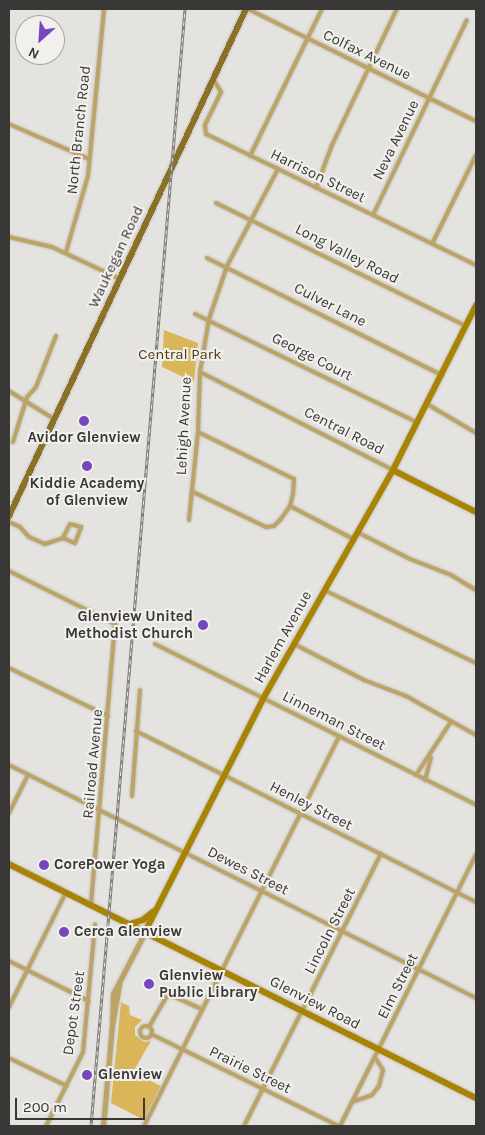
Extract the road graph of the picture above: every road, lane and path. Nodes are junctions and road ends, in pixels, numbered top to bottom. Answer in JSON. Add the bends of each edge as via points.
{"nodes":[{"id":1,"x":104,"y":9,"type":"edge"},
{"id":2,"x":247,"y":9,"type":"edge"},
{"id":3,"x":322,"y":9,"type":"edge"},
{"id":4,"x":397,"y":9,"type":"edge"},
{"id":5,"x":467,"y":20,"type":"dead end"},
{"id":6,"x":308,"y":39,"type":"junction"},
{"id":7,"x":368,"y":68,"type":"junction"},
{"id":8,"x":213,"y":79,"type":"junction"},
{"id":9,"x":429,"y":98,"type":"junction"},
{"id":10,"x":476,"y":121,"type":"edge"},
{"id":11,"x":9,"y":124,"type":"edge"},
{"id":12,"x":476,"y":154,"type":"edge"},
{"id":13,"x":250,"y":156,"type":"junction"},
{"id":14,"x":89,"y":159,"type":"junction"},
{"id":15,"x":278,"y":169,"type":"junction"},
{"id":16,"x":316,"y":188,"type":"junction"},
{"id":17,"x":216,"y":203,"type":"dead end"},
{"id":18,"x":373,"y":215,"type":"junction"},
{"id":19,"x":251,"y":218,"type":"junction"},
{"id":20,"x":9,"y":237,"type":"edge"},
{"id":21,"x":432,"y":244,"type":"junction"},
{"id":22,"x":66,"y":252,"type":"junction"},
{"id":23,"x":207,"y":258,"type":"dead end"},
{"id":24,"x":476,"y":265,"type":"edge"},
{"id":25,"x":227,"y":266,"type":"junction"},
{"id":26,"x":120,"y":278,"type":"junction"},
{"id":27,"x":476,"y":306,"type":"edge"},
{"id":28,"x":195,"y":314,"type":"dead end"},
{"id":29,"x":209,"y":318,"type":"junction"},
{"id":30,"x":466,"y":326,"type":"junction"},
{"id":31,"x":56,"y":336,"type":"dead end"},
{"id":32,"x":200,"y":372,"type":"junction"},
{"id":33,"x":442,"y":375,"type":"junction"},
{"id":34,"x":9,"y":391,"type":"edge"},
{"id":35,"x":26,"y":404,"type":"junction"},
{"id":36,"x":427,"y":404,"type":"junction"},
{"id":37,"x":54,"y":419,"type":"junction"},
{"id":38,"x":418,"y":423,"type":"junction"},
{"id":39,"x":198,"y":432,"type":"junction"},
{"id":40,"x":476,"y":433,"type":"edge"},
{"id":41,"x":13,"y":442,"type":"dead end"},
{"id":42,"x":393,"y":470,"type":"junction"},
{"id":43,"x":193,"y":492,"type":"junction"},
{"id":44,"x":290,"y":506,"type":"junction"},
{"id":45,"x":476,"y":512,"type":"edge"},
{"id":46,"x":9,"y":516,"type":"edge"},
{"id":47,"x":190,"y":520,"type":"dead end"},
{"id":48,"x":9,"y":522,"type":"edge"},
{"id":49,"x":357,"y":532,"type":"junction"},
{"id":50,"x":63,"y":538,"type":"junction"},
{"id":51,"x":353,"y":539,"type":"junction"},
{"id":52,"x":9,"y":571,"type":"edge"},
{"id":53,"x":324,"y":590,"type":"junction"},
{"id":54,"x":476,"y":590,"type":"edge"},
{"id":55,"x":155,"y":644,"type":"dead end"},
{"id":56,"x":294,"y":644,"type":"junction"},
{"id":57,"x":476,"y":663,"type":"edge"},
{"id":58,"x":9,"y":668,"type":"edge"},
{"id":59,"x":140,"y":690,"type":"dead end"},
{"id":60,"x":263,"y":699,"type":"junction"},
{"id":61,"x":108,"y":716,"type":"junction"},
{"id":62,"x":450,"y":723,"type":"junction"},
{"id":63,"x":136,"y":731,"type":"junction"},
{"id":64,"x":476,"y":735,"type":"edge"},
{"id":65,"x":339,"y":736,"type":"junction"},
{"id":66,"x":432,"y":755,"type":"junction"},
{"id":67,"x":9,"y":765,"type":"edge"},
{"id":68,"x":28,"y":775,"type":"junction"},
{"id":69,"x":224,"y":775,"type":"junction"},
{"id":70,"x":416,"y":775,"type":"junction"},
{"id":71,"x":425,"y":780,"type":"junction"},
{"id":72,"x":132,"y":796,"type":"dead end"},
{"id":73,"x":476,"y":805,"type":"edge"},
{"id":74,"x":100,"y":810,"type":"junction"},
{"id":75,"x":9,"y":813,"type":"edge"},
{"id":76,"x":300,"y":813,"type":"junction"},
{"id":77,"x":185,"y":852,"type":"junction"},
{"id":78,"x":381,"y":854,"type":"junction"},
{"id":79,"x":476,"y":855,"type":"edge"},
{"id":80,"x":9,"y":864,"type":"edge"},
{"id":81,"x":261,"y":890,"type":"junction"},
{"id":82,"x":66,"y":892,"type":"junction"},
{"id":83,"x":458,"y":892,"type":"junction"},
{"id":84,"x":476,"y":902,"type":"edge"},
{"id":85,"x":91,"y":905,"type":"junction"},
{"id":86,"x":158,"y":908,"type":"junction"},
{"id":87,"x":130,"y":924,"type":"junction"},
{"id":88,"x":95,"y":925,"type":"dead end"},
{"id":89,"x":145,"y":932,"type":"junction"},
{"id":90,"x":342,"y":932,"type":"junction"},
{"id":91,"x":9,"y":961,"type":"edge"},
{"id":92,"x":418,"y":969,"type":"junction"},
{"id":93,"x":27,"y":970,"type":"junction"},
{"id":94,"x":222,"y":970,"type":"junction"},
{"id":95,"x":476,"y":998,"type":"edge"},
{"id":96,"x":89,"y":1000,"type":"junction"},
{"id":97,"x":9,"y":1007,"type":"edge"},
{"id":98,"x":202,"y":1009,"type":"junction"},
{"id":99,"x":302,"y":1011,"type":"junction"},
{"id":100,"x":149,"y":1027,"type":"junction"},
{"id":101,"x":152,"y":1034,"type":"junction"},
{"id":102,"x":182,"y":1048,"type":"junction"},
{"id":103,"x":379,"y":1049,"type":"junction"},
{"id":104,"x":375,"y":1057,"type":"junction"},
{"id":105,"x":9,"y":1058,"type":"edge"},
{"id":106,"x":67,"y":1086,"type":"junction"},
{"id":107,"x":263,"y":1089,"type":"junction"},
{"id":108,"x":476,"y":1098,"type":"edge"},
{"id":109,"x":352,"y":1102,"type":"junction"},
{"id":110,"x":46,"y":1126,"type":"edge"},
{"id":111,"x":103,"y":1126,"type":"edge"},
{"id":112,"x":144,"y":1126,"type":"edge"},
{"id":113,"x":244,"y":1126,"type":"edge"},
{"id":114,"x":339,"y":1126,"type":"edge"}],
"edges":[{"from":1,"to":14,"type":"street","name":"North Branch Road"},
{"from":2,"to":6,"type":"street","name":"Colfax Avenue"},
{"from":2,"to":8,"type":"main road","name":"Waukegan Road"},
{"from":3,"to":6,"type":"street"},
{"from":4,"to":7,"type":"street"},
{"from":5,"to":9,"type":"street","name":"Neva Avenue"},
{"from":6,"to":7,"type":"street","name":"Colfax Avenue"},
{"from":6,"to":13,"type":"street"},
{"from":7,"to":9,"type":"street","name":"Colfax Avenue"},
{"from":7,"to":16,"type":"street"},
{"from":8,"to":13,"type":"street","name":"Harrison Street","via":[[221,92],[204,131]]},
{"from":8,"to":26,"type":"main road","name":"Waukegan Road"},
{"from":9,"to":10,"type":"street","name":"Colfax Avenue"},
{"from":9,"to":18,"type":"street","name":"Neva Avenue"},
{"from":11,"to":14,"type":"street"},
{"from":12,"to":21,"type":"street"},
{"from":13,"to":15,"type":"street","name":"Harrison Street"},
{"from":14,"to":22,"type":"street","name":"North Branch Road","via":[[84,195]]},
{"from":15,"to":16,"type":"street","name":"Harrison Street"},
{"from":15,"to":19,"type":"street","name":"Lehigh Avenue"},
{"from":16,"to":18,"type":"street","name":"Harrison Street"},
{"from":17,"to":19,"type":"street","name":"Long Valley Road"},
{"from":18,"to":21,"type":"street","name":"Harrison Street"},
{"from":19,"to":25,"type":"street","name":"Lehigh Avenue"},
{"from":19,"to":30,"type":"street","name":"Long Valley Road"},
{"from":20,"to":22,"type":"street"},
{"from":21,"to":24,"type":"street","name":"Harrison Street"},
{"from":22,"to":26,"type":"street"},
{"from":23,"to":25,"type":"street","name":"Culver Lane"},
{"from":25,"to":29,"type":"street","name":"Lehigh Avenue"},
{"from":25,"to":33,"type":"street","name":"Culver Lane"},
{"from":26,"to":37,"type":"main road","name":"Waukegan Road"},
{"from":27,"to":30,"type":"main road","name":"Harlem Avenue"},
{"from":28,"to":29,"type":"street","name":"George Court"},
{"from":29,"to":32,"type":"street","name":"Lehigh Avenue"},
{"from":29,"to":38,"type":"street","name":"George Court"},
{"from":30,"to":33,"type":"main road","name":"Harlem Avenue"},
{"from":31,"to":35,"type":"street"},
{"from":32,"to":39,"type":"street","name":"Lehigh Avenue"},
{"from":32,"to":42,"type":"street","name":"Central Road"},
{"from":33,"to":36,"type":"main road","name":"Harlem Avenue"},
{"from":34,"to":35,"type":"street"},
{"from":35,"to":37,"type":"street"},
{"from":35,"to":41,"type":"street"},
{"from":36,"to":38,"type":"main road","name":"Harlem Avenue"},
{"from":36,"to":40,"type":"street"},
{"from":37,"to":46,"type":"main road","name":"Waukegan Road"},
{"from":38,"to":42,"type":"main road","name":"Harlem Avenue"},
{"from":39,"to":43,"type":"street","name":"Lehigh Avenue"},
{"from":39,"to":44,"type":"street","via":[[294,479]]},
{"from":42,"to":45,"type":"main road","name":"Central Road"},
{"from":42,"to":49,"type":"main road","name":"Harlem Avenue"},
{"from":43,"to":44,"type":"street","via":[[266,527],[274,526]]},
{"from":43,"to":47,"type":"street","name":"Lehigh Avenue"},
{"from":44,"to":51,"type":"street"},
{"from":48,"to":50,"type":"street","via":[[41,543]]},
{"from":49,"to":51,"type":"main road","name":"Harlem Avenue"},
{"from":49,"to":54,"type":"street","via":[[410,559],[451,575]]},
{"from":50,"to":50,"type":"street","via":[[75,543],[81,527],[70,524]]},
{"from":51,"to":53,"type":"main road","name":"Harlem Avenue"},
{"from":52,"to":61,"type":"street","name":"Railroad Avenue","via":[[115,624]]},
{"from":53,"to":56,"type":"main road","name":"Harlem Avenue"},
{"from":53,"to":57,"type":"street"},
{"from":55,"to":60,"type":"street","name":"Linneman Street"},
{"from":56,"to":60,"type":"main road","name":"Harlem Avenue"},
{"from":56,"to":62,"type":"street","via":[[364,680],[420,703]]},
{"from":58,"to":61,"type":"street"},
{"from":59,"to":63,"type":"street"},
{"from":60,"to":65,"type":"street","name":"Linneman Street"},
{"from":60,"to":69,"type":"main road","name":"Harlem Avenue"},
{"from":61,"to":74,"type":"street","name":"Railroad Avenue"},
{"from":62,"to":64,"type":"street"},
{"from":62,"to":66,"type":"street"},
{"from":63,"to":69,"type":"street","name":"Henley Street"},
{"from":63,"to":72,"type":"street"},
{"from":65,"to":70,"type":"street","name":"Linneman Street"},
{"from":65,"to":76,"type":"street"},
{"from":66,"to":70,"type":"street"},
{"from":66,"to":71,"type":"street"},
{"from":67,"to":68,"type":"street","name":"Dewes Street"},
{"from":68,"to":74,"type":"street","name":"Dewes Street"},
{"from":68,"to":75,"type":"street"},
{"from":69,"to":76,"type":"street","name":"Henley Street"},
{"from":69,"to":77,"type":"main road","name":"Harlem Avenue"},
{"from":70,"to":71,"type":"street","name":"Linneman Street"},
{"from":71,"to":73,"type":"street","name":"Linneman Street"},
{"from":74,"to":77,"type":"street","name":"Dewes Street"},
{"from":74,"to":85,"type":"street","name":"Railroad Avenue"},
{"from":76,"to":78,"type":"street","name":"Henley Street"},
{"from":76,"to":81,"type":"street"},
{"from":77,"to":81,"type":"street","name":"Dewes Street"},
{"from":77,"to":86,"type":"main road","name":"Harlem Avenue"},
{"from":78,"to":83,"type":"street","name":"Henley Street"},
{"from":78,"to":90,"type":"street","name":"Lincoln Street"},
{"from":79,"to":83,"type":"street","name":"Elm Street"},
{"from":80,"to":82,"type":"main road","name":"Glenview Road"},
{"from":81,"to":90,"type":"street","name":"Dewes Street"},
{"from":81,"to":94,"type":"street"},
{"from":82,"to":85,"type":"main road","name":"Glenview Road"},
{"from":82,"to":93,"type":"street"},
{"from":83,"to":84,"type":"street","name":"Henley Street"},
{"from":83,"to":92,"type":"street","name":"Elm Street"},
{"from":85,"to":87,"type":"main road","name":"Glenview Road"},
{"from":86,"to":87,"type":"main road","via":[[143,920]]},
{"from":86,"to":89,"type":"main road","name":"Harlem Avenue"},
{"from":87,"to":89,"type":"main road","name":"Glenview Road"},
{"from":88,"to":96,"type":"street","name":"Depot Street"},
{"from":89,"to":94,"type":"main road","name":"Glenview Road"},
{"from":89,"to":111,"type":"street","name":"Harlem Avenue","via":[[119,985]]},
{"from":90,"to":92,"type":"street","name":"Dewes Street"},
{"from":90,"to":99,"type":"street","name":"Lincoln Street"},
{"from":91,"to":93,"type":"street"},
{"from":92,"to":95,"type":"street","name":"Dewes Street"},
{"from":92,"to":103,"type":"street","name":"Elm Street"},
{"from":93,"to":96,"type":"street"},
{"from":93,"to":97,"type":"street"},
{"from":94,"to":98,"type":"street"},
{"from":94,"to":99,"type":"main road","name":"Glenview Road"},
{"from":96,"to":106,"type":"street","name":"Depot Street","via":[[83,1052]]},
{"from":98,"to":100,"type":"street","via":[[168,994]]},
{"from":98,"to":102,"type":"street"},
{"from":99,"to":103,"type":"main road","name":"Glenview Road"},
{"from":99,"to":107,"type":"street","name":"Lincoln Street"},
{"from":100,"to":101,"type":"street"},
{"from":100,"to":101,"type":"street","via":[[143,1027],[140,1033],[146,1038]]},
{"from":101,"to":102,"type":"street","name":"Prairie Street"},
{"from":102,"to":107,"type":"street","name":"Prairie Street"},
{"from":102,"to":112,"type":"street"},
{"from":103,"to":104,"type":"street","name":"Elm Street"},
{"from":103,"to":108,"type":"main road","name":"Glenview Road"},
{"from":104,"to":109,"type":"street","name":"Elm Street"},
{"from":104,"to":109,"type":"street","via":[[383,1070],[379,1086],[372,1095]]},
{"from":105,"to":106,"type":"street"},
{"from":106,"to":110,"type":"street","name":"Depot Street"},
{"from":107,"to":113,"type":"street","name":"Lincoln Street"},
{"from":107,"to":114,"type":"street","name":"Prairie Street"},
{"from":109,"to":114,"type":"street","name":"Elm Street"}]}
